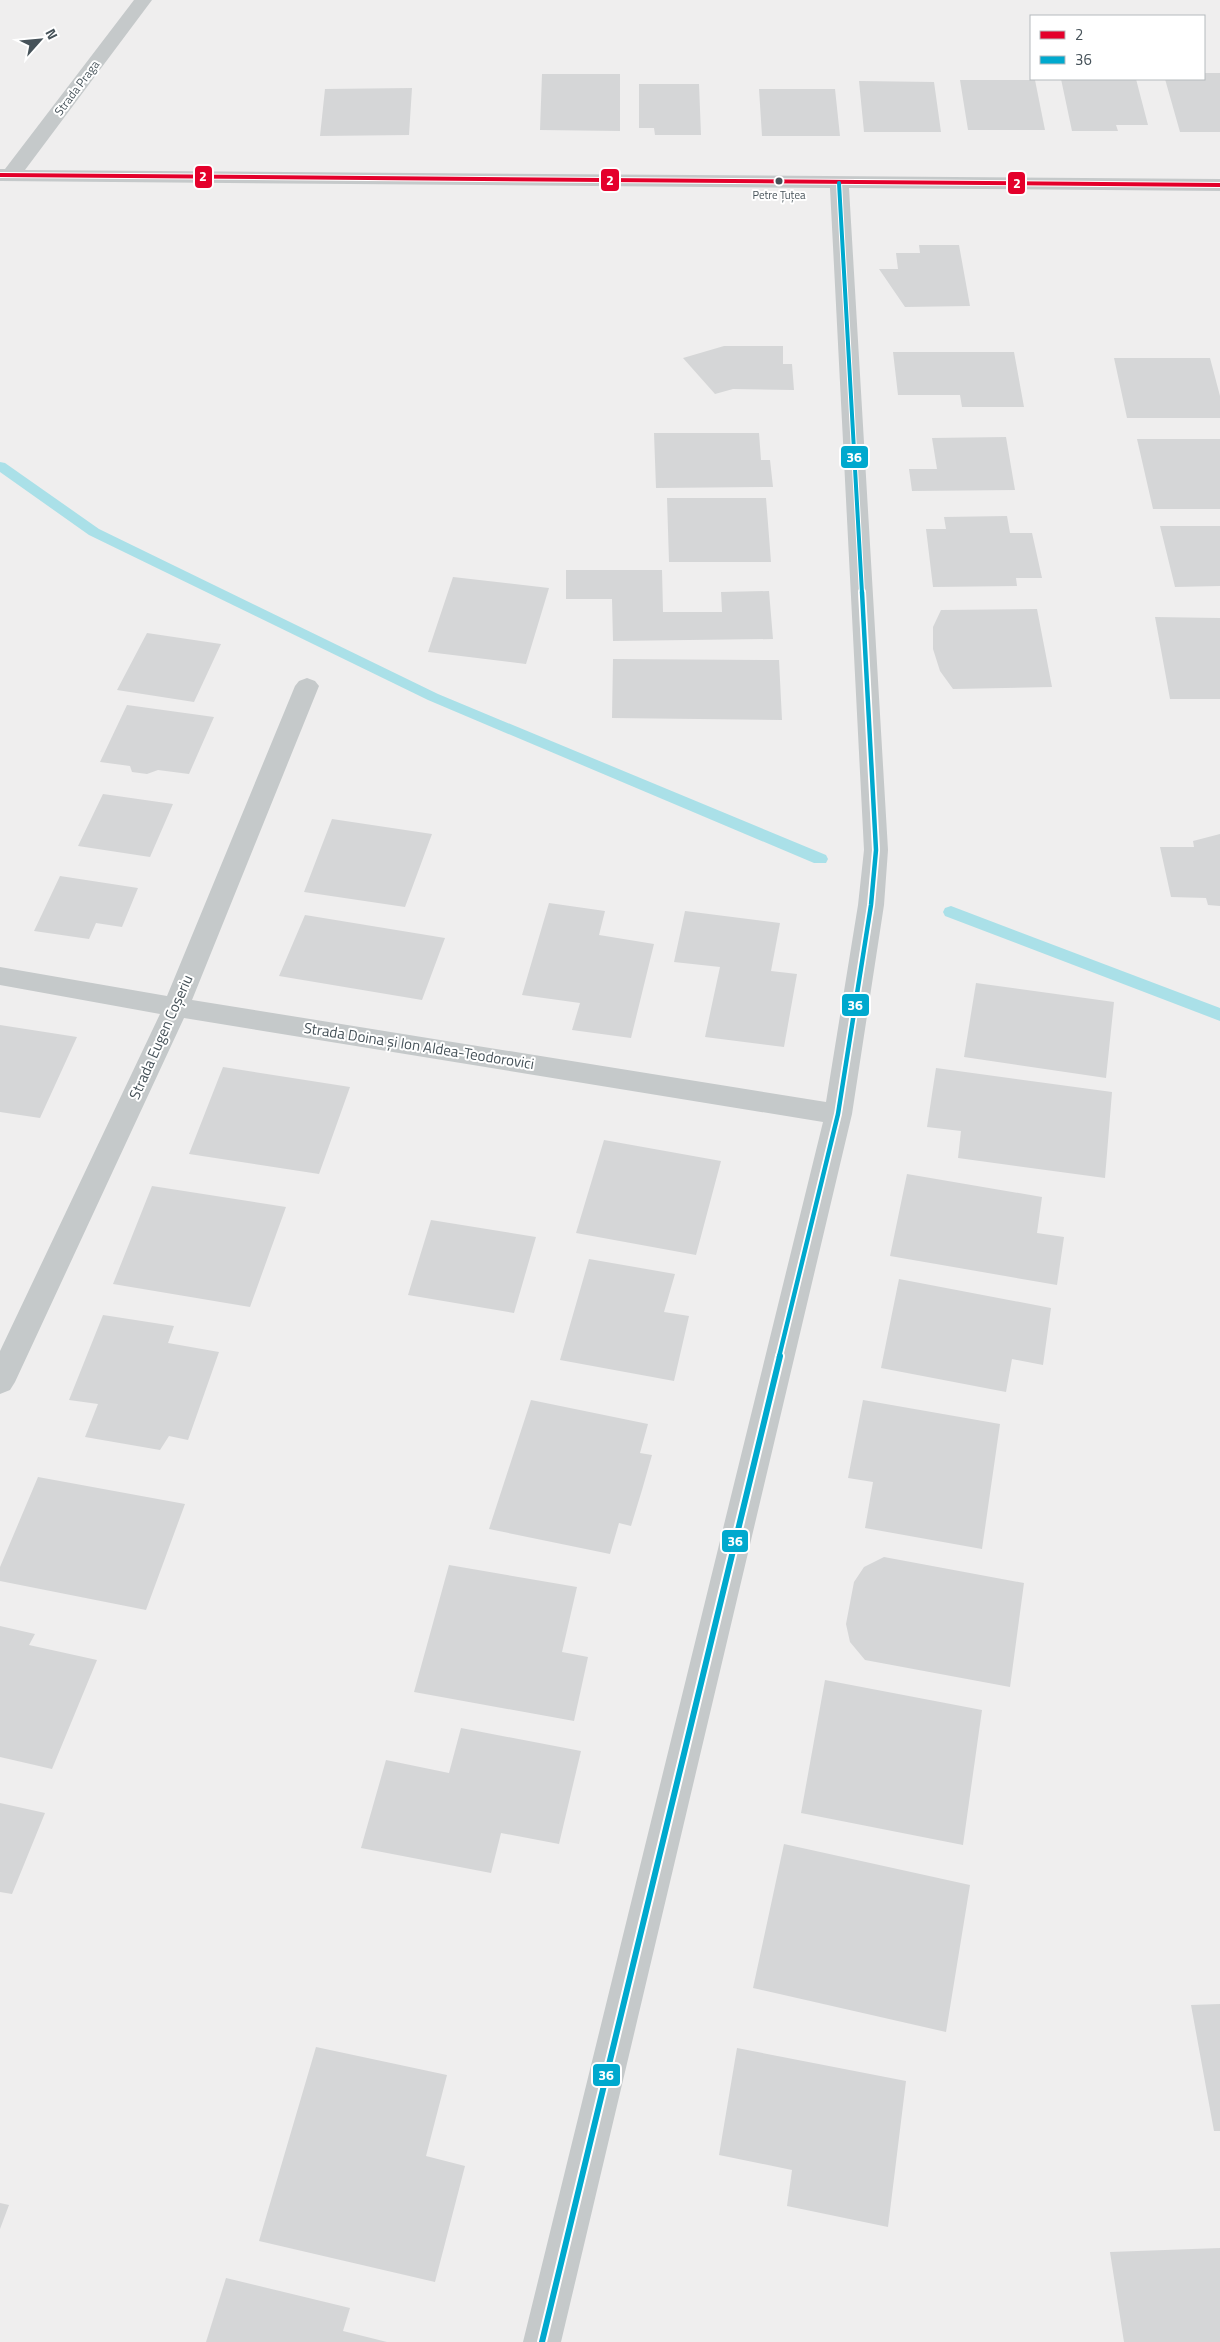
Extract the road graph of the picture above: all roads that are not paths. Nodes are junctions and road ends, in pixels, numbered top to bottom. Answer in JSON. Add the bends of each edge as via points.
{"nodes":[{"id":1,"x":143,"y":0,"type":"edge"},
{"id":2,"x":5,"y":175,"type":"edge"},
{"id":3,"x":839,"y":183,"type":"junction"},
{"id":4,"x":1220,"y":184,"type":"edge"},
{"id":5,"x":307,"y":686,"type":"dead end"},
{"id":6,"x":0,"y":976,"type":"edge"},
{"id":7,"x":176,"y":1007,"type":"junction"},
{"id":8,"x":838,"y":1114,"type":"junction"},
{"id":9,"x":0,"y":1382,"type":"edge"},
{"id":10,"x":542,"y":2342,"type":"edge"}],
"edges":[{"from":1,"to":2,"type":"street","name":"Strada Praga"},
{"from":2,"to":3,"type":"street"},
{"from":3,"to":4,"type":"street"},
{"from":3,"to":8,"type":"street","via":[[876,850],[871,905]]},
{"from":5,"to":7,"type":"street","name":"Strada Eugen Coșeriu"},
{"from":6,"to":7,"type":"street","name":"Strada Doina și Ion Aldea-Teodorovici"},
{"from":7,"to":8,"type":"street","name":"Strada Doina și Ion Aldea-Teodorovici"},
{"from":7,"to":9,"type":"street","name":"Strada Eugen Coșeriu"},
{"from":8,"to":10,"type":"street"}]}
